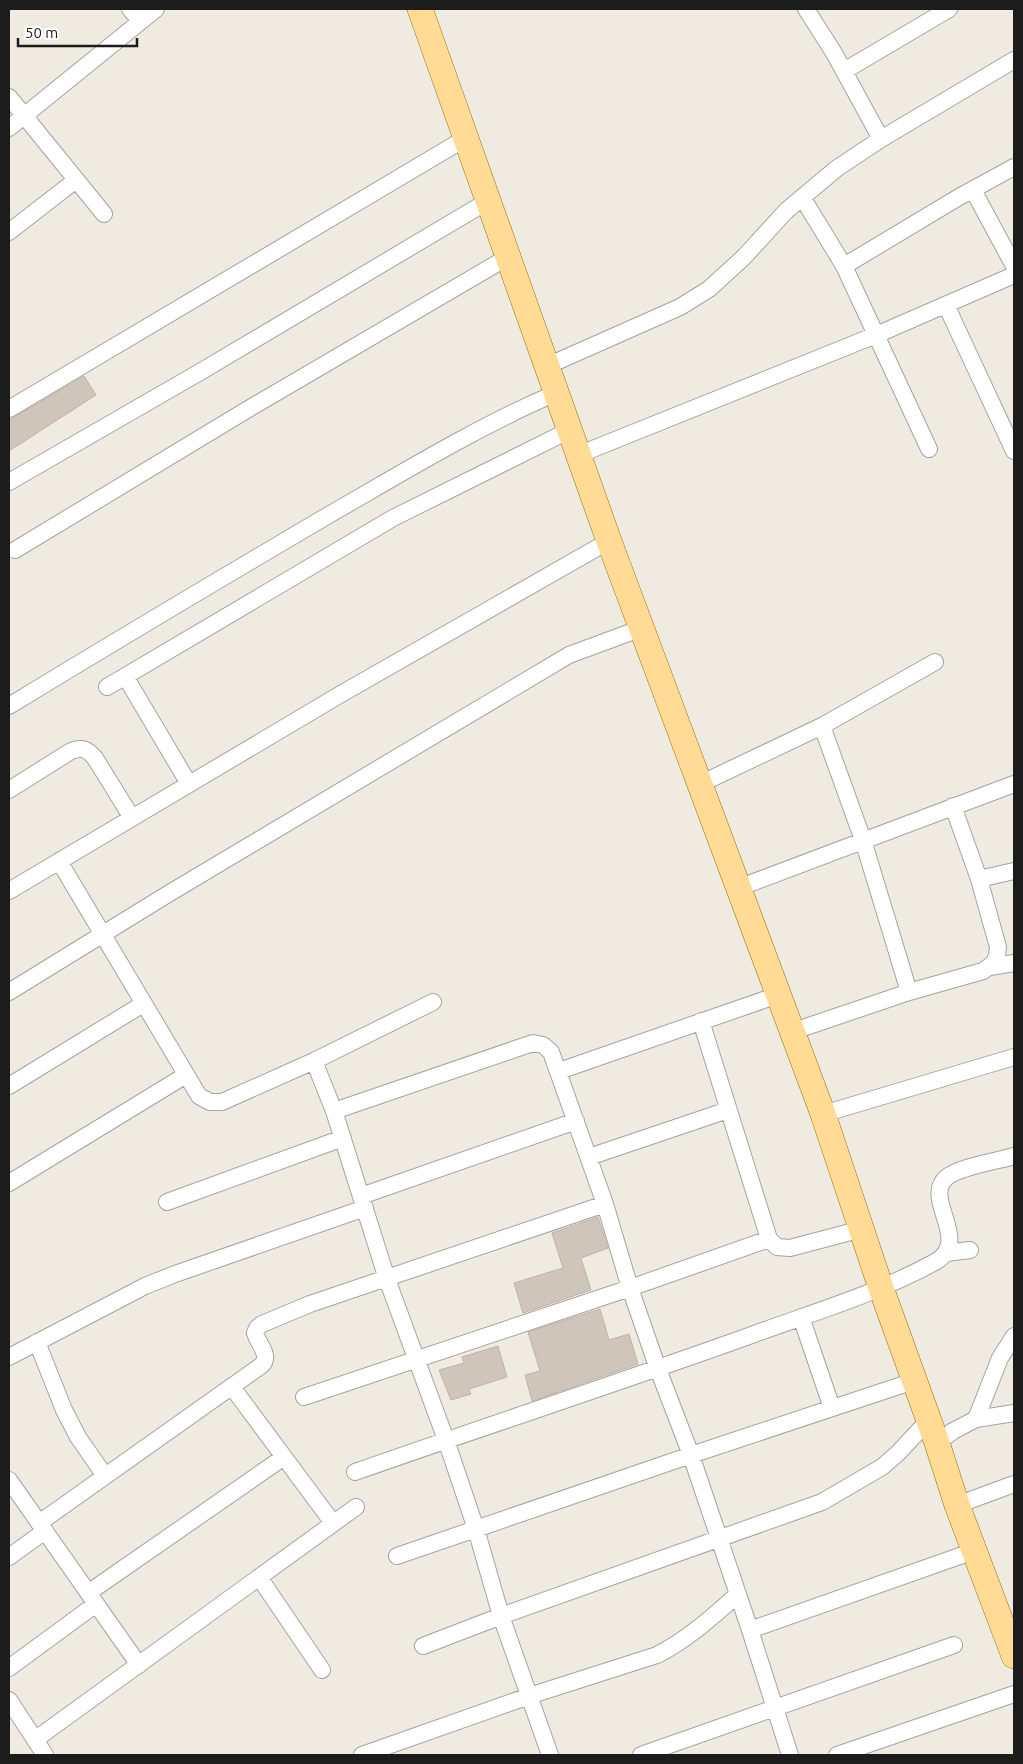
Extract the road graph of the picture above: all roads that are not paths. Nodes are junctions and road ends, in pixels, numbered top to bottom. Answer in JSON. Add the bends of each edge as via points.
{"nodes":[{"id":1,"x":156,"y":9,"type":"edge"},
{"id":2,"x":420,"y":9,"type":"edge"},
{"id":3,"x":806,"y":9,"type":"edge"},
{"id":4,"x":949,"y":9,"type":"edge"},
{"id":5,"x":135,"y":15,"type":"edge"},
{"id":6,"x":1014,"y":60,"type":"edge"},
{"id":7,"x":844,"y":71,"type":"junction"},
{"id":8,"x":9,"y":97,"type":"edge"},
{"id":9,"x":24,"y":116,"type":"junction"},
{"id":10,"x":9,"y":128,"type":"edge"},
{"id":11,"x":466,"y":138,"type":"junction"},
{"id":12,"x":881,"y":139,"type":"junction"},
{"id":13,"x":1014,"y":167,"type":"edge"},
{"id":14,"x":76,"y":180,"type":"junction"},
{"id":15,"x":973,"y":190,"type":"junction"},
{"id":16,"x":802,"y":197,"type":"junction"},
{"id":17,"x":488,"y":201,"type":"junction"},
{"id":18,"x":104,"y":214,"type":"dead end"},
{"id":19,"x":9,"y":232,"type":"edge"},
{"id":20,"x":508,"y":257,"type":"junction"},
{"id":21,"x":844,"y":266,"type":"junction"},
{"id":22,"x":1014,"y":266,"type":"edge"},
{"id":23,"x":1014,"y":275,"type":"edge"},
{"id":24,"x":946,"y":305,"type":"junction"},
{"id":25,"x":876,"y":335,"type":"junction"},
{"id":26,"x":547,"y":366,"type":"junction"},
{"id":27,"x":556,"y":393,"type":"junction"},
{"id":28,"x":9,"y":409,"type":"edge"},
{"id":29,"x":570,"y":430,"type":"junction"},
{"id":30,"x":929,"y":449,"type":"dead end"},
{"id":31,"x":1014,"y":451,"type":"edge"},
{"id":32,"x":578,"y":455,"type":"junction"},
{"id":33,"x":9,"y":482,"type":"edge"},
{"id":34,"x":609,"y":541,"type":"junction"},
{"id":35,"x":16,"y":550,"type":"dead end"},
{"id":36,"x":642,"y":628,"type":"junction"},
{"id":37,"x":935,"y":662,"type":"dead end"},
{"id":38,"x":141,"y":666,"type":"junction"},
{"id":39,"x":125,"y":676,"type":"junction"},
{"id":40,"x":107,"y":687,"type":"dead end"},
{"id":41,"x":142,"y":704,"type":"junction"},
{"id":42,"x":9,"y":706,"type":"edge"},
{"id":43,"x":822,"y":726,"type":"junction"},
{"id":44,"x":190,"y":784,"type":"junction"},
{"id":45,"x":700,"y":784,"type":"junction"},
{"id":46,"x":1014,"y":784,"type":"edge"},
{"id":47,"x":9,"y":790,"type":"edge"},
{"id":48,"x":953,"y":806,"type":"junction"},
{"id":49,"x":132,"y":818,"type":"junction"},
{"id":50,"x":863,"y":840,"type":"junction"},
{"id":51,"x":59,"y":861,"type":"junction"},
{"id":52,"x":1014,"y":871,"type":"edge"},
{"id":53,"x":979,"y":879,"type":"junction"},
{"id":54,"x":738,"y":888,"type":"junction"},
{"id":55,"x":9,"y":891,"type":"edge"},
{"id":56,"x":103,"y":935,"type":"junction"},
{"id":57,"x":1014,"y":963,"type":"edge"},
{"id":58,"x":990,"y":967,"type":"junction"},
{"id":59,"x":9,"y":992,"type":"edge"},
{"id":60,"x":909,"y":992,"type":"junction"},
{"id":61,"x":778,"y":994,"type":"junction"},
{"id":62,"x":433,"y":1002,"type":"dead end"},
{"id":63,"x":143,"y":1004,"type":"junction"},
{"id":64,"x":701,"y":1022,"type":"junction"},
{"id":65,"x":791,"y":1032,"type":"junction"},
{"id":66,"x":1014,"y":1057,"type":"edge"},
{"id":67,"x":314,"y":1061,"type":"junction"},
{"id":68,"x":559,"y":1070,"type":"junction"},
{"id":69,"x":186,"y":1076,"type":"junction"},
{"id":70,"x":9,"y":1086,"type":"edge"},
{"id":71,"x":728,"y":1110,"type":"junction"},
{"id":72,"x":334,"y":1112,"type":"junction"},
{"id":73,"x":823,"y":1114,"type":"junction"},
{"id":74,"x":576,"y":1121,"type":"junction"},
{"id":75,"x":343,"y":1138,"type":"junction"},
{"id":76,"x":1014,"y":1156,"type":"edge"},
{"id":77,"x":589,"y":1157,"type":"junction"},
{"id":78,"x":9,"y":1182,"type":"edge"},
{"id":79,"x":166,"y":1202,"type":"dead end"},
{"id":80,"x":363,"y":1202,"type":"junction"},
{"id":81,"x":605,"y":1204,"type":"junction"},
{"id":82,"x":862,"y":1229,"type":"junction"},
{"id":83,"x":769,"y":1239,"type":"junction"},
{"id":84,"x":970,"y":1250,"type":"dead end"},
{"id":85,"x":946,"y":1253,"type":"junction"},
{"id":86,"x":387,"y":1279,"type":"junction"},
{"id":87,"x":630,"y":1288,"type":"junction"},
{"id":88,"x":881,"y":1288,"type":"junction"},
{"id":89,"x":802,"y":1317,"type":"junction"},
{"id":90,"x":1014,"y":1336,"type":"edge"},
{"id":91,"x":37,"y":1342,"type":"junction"},
{"id":92,"x":9,"y":1357,"type":"edge"},
{"id":93,"x":416,"y":1360,"type":"junction"},
{"id":94,"x":658,"y":1369,"type":"junction"},
{"id":95,"x":914,"y":1381,"type":"junction"},
{"id":96,"x":232,"y":1387,"type":"junction"},
{"id":97,"x":304,"y":1397,"type":"dead end"},
{"id":98,"x":832,"y":1408,"type":"junction"},
{"id":99,"x":1014,"y":1413,"type":"edge"},
{"id":100,"x":976,"y":1419,"type":"junction"},
{"id":101,"x":932,"y":1432,"type":"junction"},
{"id":102,"x":446,"y":1440,"type":"junction"},
{"id":103,"x":691,"y":1455,"type":"junction"},
{"id":104,"x":284,"y":1457,"type":"junction"},
{"id":105,"x":355,"y":1472,"type":"dead end"},
{"id":106,"x":106,"y":1476,"type":"junction"},
{"id":107,"x":9,"y":1480,"type":"edge"},
{"id":108,"x":1014,"y":1484,"type":"edge"},
{"id":109,"x":956,"y":1505,"type":"junction"},
{"id":110,"x":356,"y":1507,"type":"dead end"},
{"id":111,"x":333,"y":1523,"type":"junction"},
{"id":112,"x":42,"y":1527,"type":"junction"},
{"id":113,"x":476,"y":1529,"type":"junction"},
{"id":114,"x":718,"y":1540,"type":"junction"},
{"id":115,"x":974,"y":1551,"type":"junction"},
{"id":116,"x":397,"y":1556,"type":"dead end"},
{"id":117,"x":9,"y":1557,"type":"edge"},
{"id":118,"x":259,"y":1577,"type":"junction"},
{"id":119,"x":92,"y":1599,"type":"junction"},
{"id":120,"x":739,"y":1600,"type":"junction"},
{"id":121,"x":501,"y":1616,"type":"junction"},
{"id":122,"x":749,"y":1626,"type":"junction"},
{"id":123,"x":954,"y":1645,"type":"dead end"},
{"id":124,"x":423,"y":1646,"type":"dead end"},
{"id":125,"x":1014,"y":1656,"type":"edge"},
{"id":126,"x":138,"y":1664,"type":"junction"},
{"id":127,"x":9,"y":1668,"type":"edge"},
{"id":128,"x":322,"y":1670,"type":"dead end"},
{"id":129,"x":1014,"y":1694,"type":"edge"},
{"id":130,"x":529,"y":1696,"type":"junction"},
{"id":131,"x":11,"y":1707,"type":"edge"},
{"id":132,"x":774,"y":1707,"type":"junction"},
{"id":133,"x":36,"y":1739,"type":"junction"},
{"id":134,"x":45,"y":1755,"type":"edge"},
{"id":135,"x":362,"y":1755,"type":"edge"},
{"id":136,"x":550,"y":1755,"type":"edge"},
{"id":137,"x":641,"y":1755,"type":"edge"},
{"id":138,"x":790,"y":1755,"type":"edge"},
{"id":139,"x":837,"y":1755,"type":"edge"}],
"edges":[{"from":1,"to":5,"type":"street"},
{"from":2,"to":11,"type":"main road"},
{"from":3,"to":7,"type":"street"},
{"from":4,"to":7,"type":"street"},
{"from":5,"to":9,"type":"street"},
{"from":6,"to":12,"type":"street"},
{"from":7,"to":12,"type":"street"},
{"from":8,"to":9,"type":"street"},
{"from":9,"to":10,"type":"street"},
{"from":9,"to":14,"type":"street"},
{"from":11,"to":17,"type":"main road"},
{"from":11,"to":28,"type":"street"},
{"from":12,"to":16,"type":"street"},
{"from":13,"to":15,"type":"street"},
{"from":14,"to":18,"type":"street"},
{"from":14,"to":19,"type":"street"},
{"from":15,"to":21,"type":"street"},
{"from":15,"to":22,"type":"street"},
{"from":16,"to":21,"type":"street"},
{"from":16,"to":26,"type":"street","via":[[709,289],[680,307]]},
{"from":17,"to":20,"type":"main road"},
{"from":17,"to":33,"type":"street"},
{"from":20,"to":26,"type":"main road"},
{"from":20,"to":35,"type":"street"},
{"from":21,"to":25,"type":"street"},
{"from":23,"to":24,"type":"street"},
{"from":24,"to":25,"type":"street"},
{"from":24,"to":31,"type":"street"},
{"from":25,"to":30,"type":"street"},
{"from":25,"to":32,"type":"street"},
{"from":26,"to":27,"type":"main road"},
{"from":27,"to":29,"type":"main road"},
{"from":27,"to":42,"type":"street","via":[[500,418],[366,494]]},
{"from":29,"to":32,"type":"main road"},
{"from":29,"to":38,"type":"street","via":[[393,518]]},
{"from":32,"to":34,"type":"main road"},
{"from":34,"to":36,"type":"main road"},
{"from":34,"to":44,"type":"street"},
{"from":36,"to":45,"type":"main road"},
{"from":36,"to":56,"type":"street","via":[[569,655]]},
{"from":37,"to":43,"type":"street"},
{"from":38,"to":39,"type":"street"},
{"from":38,"to":41,"type":"street"},
{"from":39,"to":40,"type":"street"},
{"from":39,"to":41,"type":"street"},
{"from":41,"to":44,"type":"street"},
{"from":43,"to":45,"type":"street"},
{"from":43,"to":50,"type":"street"},
{"from":44,"to":49,"type":"street"},
{"from":45,"to":54,"type":"main road"},
{"from":46,"to":48,"type":"street"},
{"from":47,"to":49,"type":"street","via":[[80,748],[95,758]]},
{"from":48,"to":50,"type":"street"},
{"from":48,"to":53,"type":"street"},
{"from":49,"to":51,"type":"street"},
{"from":50,"to":54,"type":"street"},
{"from":50,"to":60,"type":"street"},
{"from":51,"to":55,"type":"street"},
{"from":51,"to":56,"type":"street"},
{"from":52,"to":53,"type":"street"},
{"from":53,"to":58,"type":"street","via":[[998,947]]},
{"from":54,"to":61,"type":"main road"},
{"from":56,"to":59,"type":"street"},
{"from":56,"to":63,"type":"street"},
{"from":57,"to":58,"type":"street"},
{"from":58,"to":60,"type":"street"},
{"from":60,"to":65,"type":"street"},
{"from":61,"to":64,"type":"street"},
{"from":61,"to":65,"type":"main road"},
{"from":62,"to":67,"type":"street"},
{"from":63,"to":69,"type":"street"},
{"from":63,"to":70,"type":"street"},
{"from":64,"to":68,"type":"street"},
{"from":64,"to":71,"type":"street"},
{"from":65,"to":73,"type":"main road"},
{"from":66,"to":73,"type":"street"},
{"from":67,"to":69,"type":"street","via":[[222,1102],[210,1102],[199,1096]]},
{"from":67,"to":72,"type":"street"},
{"from":68,"to":72,"type":"street","via":[[551,1052],[543,1045],[533,1043]]},
{"from":68,"to":74,"type":"street"},
{"from":69,"to":78,"type":"street"},
{"from":71,"to":77,"type":"street"},
{"from":71,"to":83,"type":"street"},
{"from":72,"to":75,"type":"street"},
{"from":73,"to":82,"type":"main road"},
{"from":74,"to":77,"type":"street"},
{"from":74,"to":80,"type":"street"},
{"from":75,"to":79,"type":"street"},
{"from":75,"to":80,"type":"street"},
{"from":76,"to":85,"type":"street","via":[[957,1172],[940,1186],[940,1199],[950,1234]]},
{"from":77,"to":81,"type":"street"},
{"from":80,"to":86,"type":"street"},
{"from":80,"to":91,"type":"street","via":[[152,1283]]},
{"from":81,"to":86,"type":"street"},
{"from":81,"to":87,"type":"street"},
{"from":82,"to":83,"type":"street","via":[[790,1248],[777,1247]]},
{"from":82,"to":88,"type":"main road"},
{"from":83,"to":87,"type":"street"},
{"from":84,"to":85,"type":"street"},
{"from":85,"to":88,"type":"street","via":[[937,1261]]},
{"from":86,"to":93,"type":"street"},
{"from":86,"to":96,"type":"street","via":[[310,1304],[256,1328],[266,1361]]},
{"from":87,"to":93,"type":"street"},
{"from":87,"to":94,"type":"street"},
{"from":88,"to":89,"type":"street"},
{"from":88,"to":95,"type":"main road"},
{"from":89,"to":94,"type":"street"},
{"from":89,"to":98,"type":"street"},
{"from":90,"to":100,"type":"street","via":[[1000,1358]]},
{"from":91,"to":92,"type":"street"},
{"from":91,"to":106,"type":"street","via":[[78,1438]]},
{"from":93,"to":97,"type":"street"},
{"from":93,"to":102,"type":"street"},
{"from":94,"to":102,"type":"street"},
{"from":94,"to":103,"type":"street"},
{"from":95,"to":98,"type":"street"},
{"from":95,"to":101,"type":"main road"},
{"from":96,"to":104,"type":"street"},
{"from":96,"to":106,"type":"street"},
{"from":98,"to":103,"type":"street"},
{"from":99,"to":100,"type":"street"},
{"from":100,"to":101,"type":"street"},
{"from":101,"to":109,"type":"main road"},
{"from":101,"to":114,"type":"street","via":[[882,1467],[822,1502]]},
{"from":102,"to":105,"type":"street"},
{"from":102,"to":113,"type":"street"},
{"from":103,"to":113,"type":"street"},
{"from":103,"to":114,"type":"street"},
{"from":104,"to":111,"type":"street"},
{"from":104,"to":119,"type":"street"},
{"from":106,"to":112,"type":"street"},
{"from":107,"to":112,"type":"street"},
{"from":108,"to":109,"type":"street"},
{"from":109,"to":115,"type":"main road"},
{"from":110,"to":111,"type":"street"},
{"from":111,"to":118,"type":"street"},
{"from":112,"to":117,"type":"street"},
{"from":112,"to":119,"type":"street"},
{"from":113,"to":116,"type":"street"},
{"from":113,"to":121,"type":"street"},
{"from":114,"to":120,"type":"street"},
{"from":114,"to":121,"type":"street"},
{"from":115,"to":122,"type":"street"},
{"from":115,"to":125,"type":"main road"},
{"from":118,"to":126,"type":"street"},
{"from":118,"to":128,"type":"street"},
{"from":119,"to":126,"type":"street"},
{"from":119,"to":127,"type":"street"},
{"from":120,"to":122,"type":"street"},
{"from":120,"to":130,"type":"street","via":[[658,1655]]},
{"from":121,"to":124,"type":"street"},
{"from":121,"to":130,"type":"street"},
{"from":122,"to":132,"type":"street"},
{"from":123,"to":132,"type":"street"},
{"from":126,"to":133,"type":"street"},
{"from":129,"to":139,"type":"street"},
{"from":130,"to":135,"type":"street"},
{"from":130,"to":136,"type":"street"},
{"from":131,"to":133,"type":"street"},
{"from":132,"to":137,"type":"street"},
{"from":132,"to":138,"type":"street"},
{"from":133,"to":134,"type":"street"}]}
